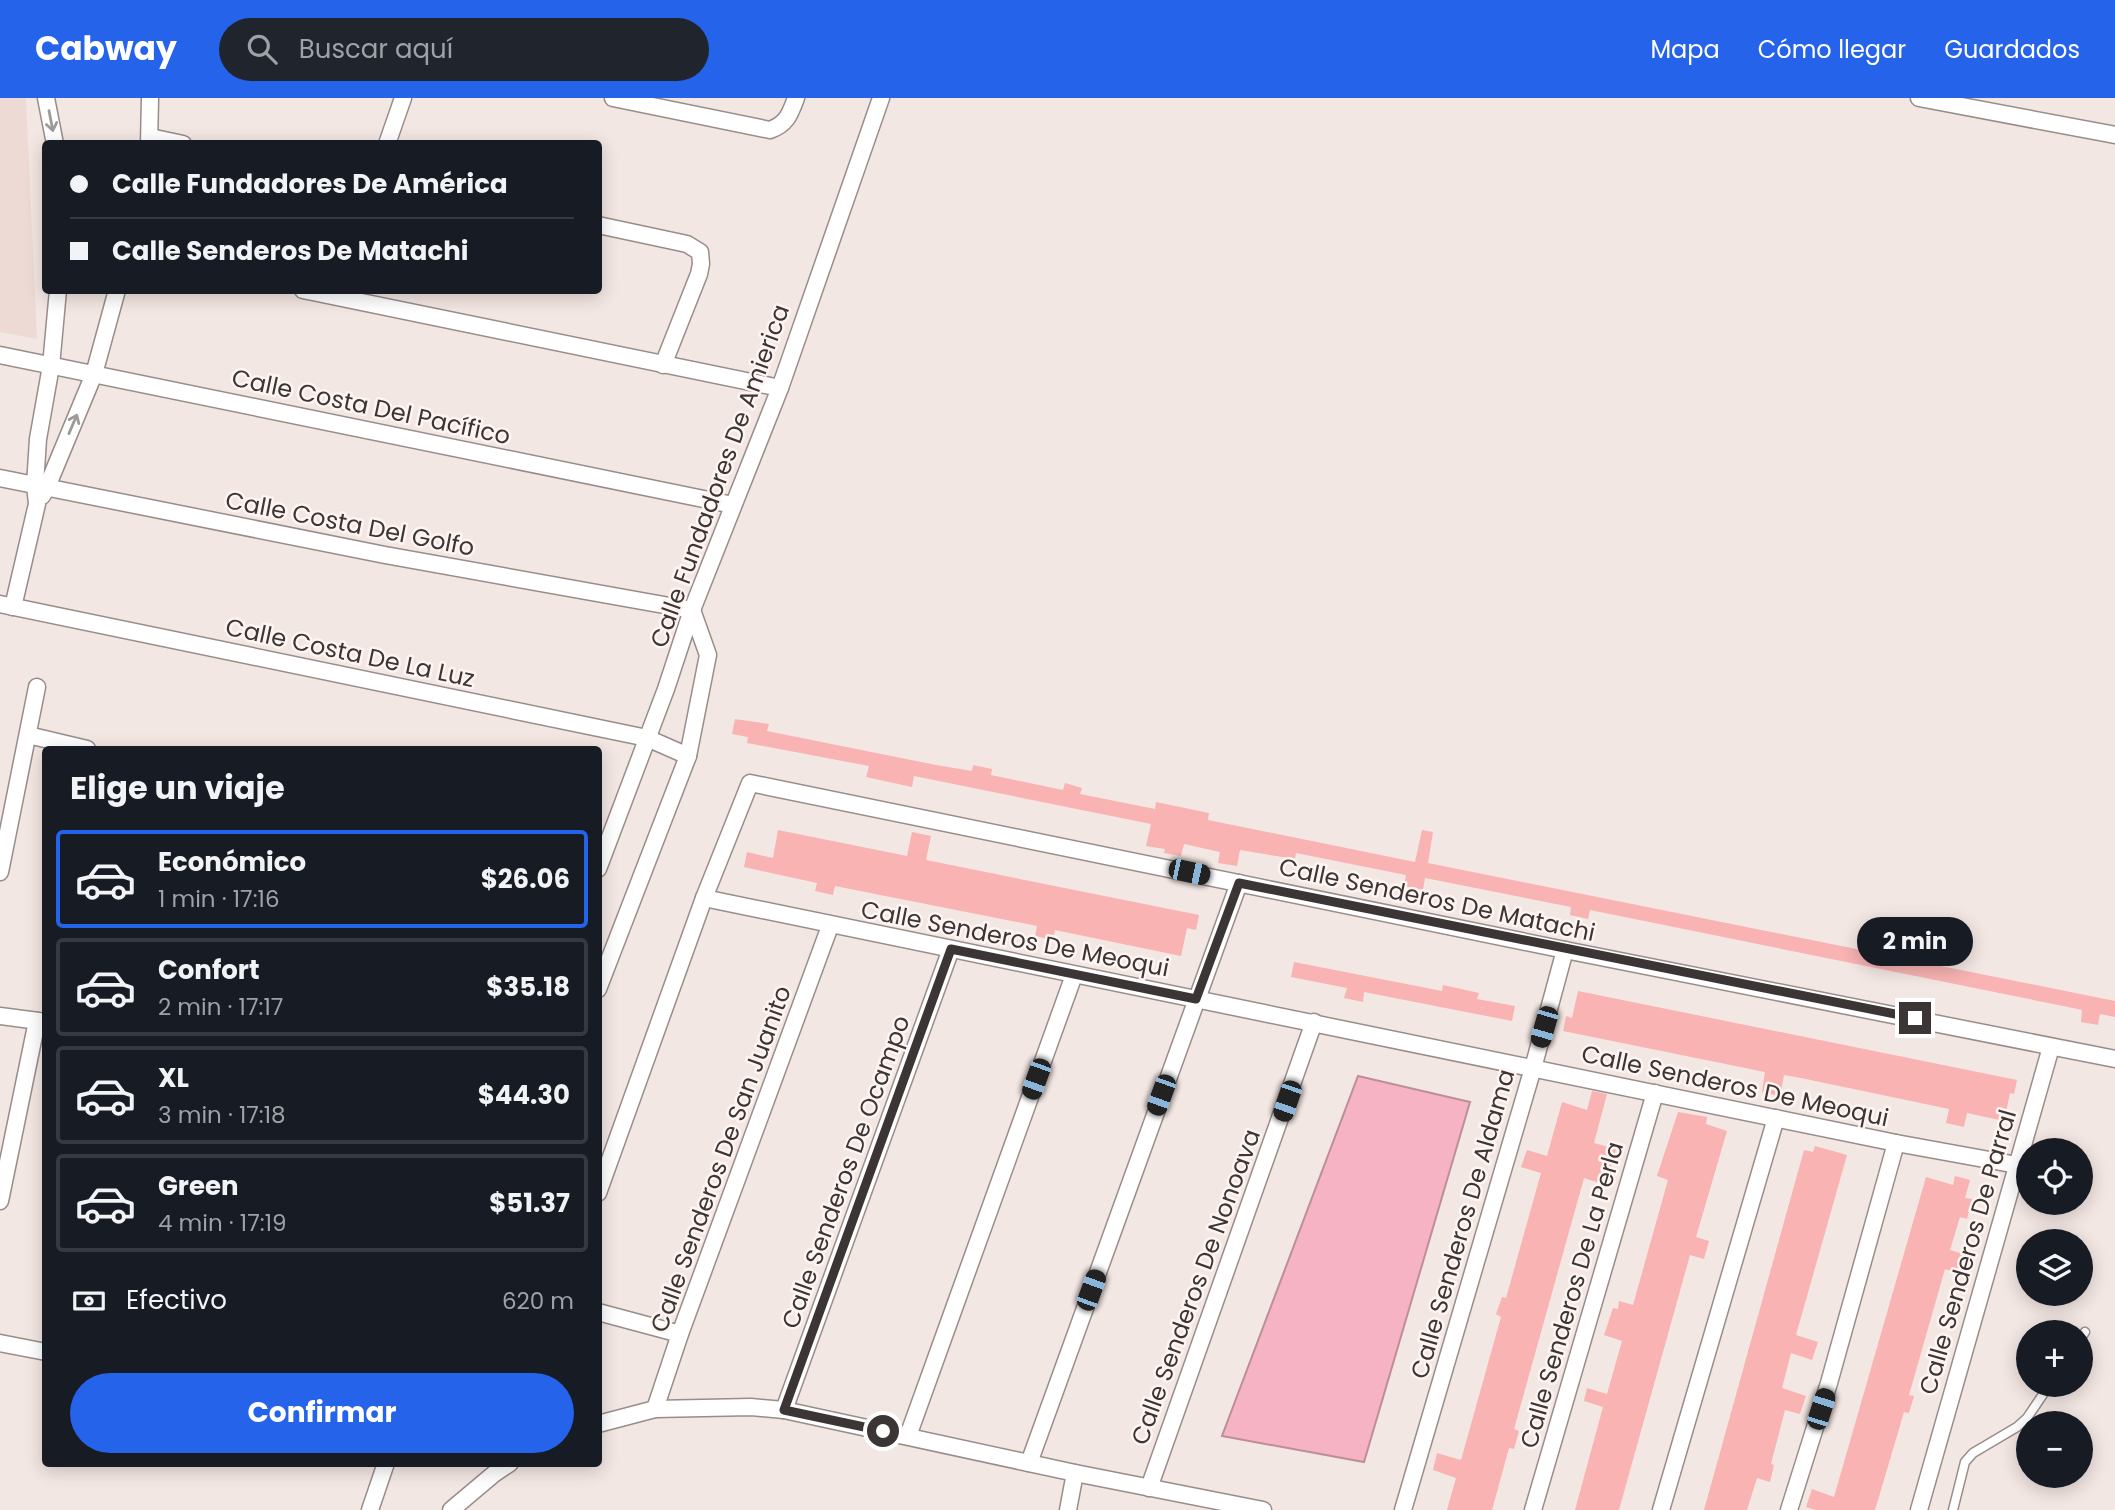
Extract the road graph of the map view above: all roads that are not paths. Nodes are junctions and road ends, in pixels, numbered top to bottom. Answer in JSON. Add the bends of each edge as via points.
{"nodes":[{"id":1,"x":46,"y":98,"type":"edge"},
{"id":2,"x":150,"y":98,"type":"edge"},
{"id":3,"x":403,"y":98,"type":"edge"},
{"id":4,"x":613,"y":98,"type":"edge"},
{"id":5,"x":796,"y":98,"type":"edge"},
{"id":6,"x":881,"y":98,"type":"edge"},
{"id":7,"x":1929,"y":99,"type":"edge"},
{"id":8,"x":664,"y":103,"type":"edge"},
{"id":9,"x":2115,"y":135,"type":"edge"},
{"id":10,"x":54,"y":140,"type":"edge"},
{"id":11,"x":150,"y":140,"type":"edge"},
{"id":12,"x":388,"y":140,"type":"edge"},
{"id":13,"x":602,"y":226,"type":"edge"},
{"id":14,"x":58,"y":294,"type":"edge"},
{"id":15,"x":116,"y":294,"type":"edge"},
{"id":16,"x":322,"y":294,"type":"edge"},
{"id":17,"x":0,"y":355,"type":"edge"},
{"id":18,"x":663,"y":365,"type":"junction"},
{"id":19,"x":51,"y":366,"type":"junction"},
{"id":20,"x":94,"y":374,"type":"junction"},
{"id":21,"x":780,"y":388,"type":"junction"},
{"id":22,"x":0,"y":478,"type":"edge"},
{"id":23,"x":41,"y":486,"type":"junction"},
{"id":24,"x":733,"y":505,"type":"junction"},
{"id":25,"x":7,"y":605,"type":"edge"},
{"id":26,"x":692,"y":610,"type":"junction"},
{"id":27,"x":37,"y":687,"type":"dead end"},
{"id":28,"x":28,"y":735,"type":"junction"},
{"id":29,"x":647,"y":738,"type":"junction"},
{"id":30,"x":74,"y":746,"type":"edge"},
{"id":31,"x":688,"y":756,"type":"junction"},
{"id":32,"x":602,"y":858,"type":"edge"},
{"id":33,"x":0,"y":872,"type":"edge"},
{"id":34,"x":1239,"y":883,"type":"junction"},
{"id":35,"x":704,"y":898,"type":"junction"},
{"id":36,"x":830,"y":926,"type":"junction"},
{"id":37,"x":951,"y":949,"type":"junction"},
{"id":38,"x":1565,"y":950,"type":"junction"},
{"id":39,"x":1074,"y":975,"type":"junction"},
{"id":40,"x":602,"y":979,"type":"edge"},
{"id":41,"x":1196,"y":999,"type":"junction"},
{"id":42,"x":0,"y":1016,"type":"edge"},
{"id":43,"x":41,"y":1021,"type":"edge"},
{"id":44,"x":1314,"y":1022,"type":"junction"},
{"id":45,"x":2051,"y":1047,"type":"junction"},
{"id":46,"x":2115,"y":1059,"type":"edge"},
{"id":47,"x":1533,"y":1068,"type":"junction"},
{"id":48,"x":1655,"y":1093,"type":"junction"},
{"id":49,"x":1776,"y":1118,"type":"junction"},
{"id":50,"x":2025,"y":1138,"type":"edge"},
{"id":51,"x":1896,"y":1143,"type":"junction"},
{"id":52,"x":4,"y":1161,"type":"edge"},
{"id":53,"x":2016,"y":1165,"type":"edge"},
{"id":54,"x":2016,"y":1169,"type":"edge"},
{"id":55,"x":602,"y":1182,"type":"edge"},
{"id":56,"x":0,"y":1201,"type":"edge"},
{"id":57,"x":602,"y":1313,"type":"edge"},
{"id":58,"x":680,"y":1334,"type":"junction"},
{"id":59,"x":0,"y":1343,"type":"edge"},
{"id":60,"x":42,"y":1351,"type":"edge"},
{"id":61,"x":2041,"y":1397,"type":"edge"},
{"id":62,"x":655,"y":1409,"type":"junction"},
{"id":63,"x":784,"y":1410,"type":"junction"},
{"id":64,"x":602,"y":1423,"type":"edge"},
{"id":65,"x":908,"y":1436,"type":"junction"},
{"id":66,"x":1028,"y":1463,"type":"junction"},
{"id":67,"x":385,"y":1467,"type":"edge"},
{"id":68,"x":504,"y":1467,"type":"edge"},
{"id":69,"x":1075,"y":1472,"type":"junction"},
{"id":70,"x":1149,"y":1488,"type":"junction"},
{"id":71,"x":1195,"y":1504,"type":"edge"},
{"id":72,"x":370,"y":1510,"type":"edge"},
{"id":73,"x":451,"y":1510,"type":"edge"},
{"id":74,"x":1068,"y":1510,"type":"edge"},
{"id":75,"x":1263,"y":1510,"type":"edge"},
{"id":76,"x":1404,"y":1510,"type":"edge"},
{"id":77,"x":1533,"y":1510,"type":"edge"},
{"id":78,"x":1661,"y":1510,"type":"edge"},
{"id":79,"x":1788,"y":1510,"type":"edge"},
{"id":80,"x":1919,"y":1510,"type":"edge"},
{"id":81,"x":1953,"y":1510,"type":"edge"}],
"edges":[{"from":1,"to":10,"type":"street","one_way":true},
{"from":2,"to":11,"type":"street"},
{"from":3,"to":12,"type":"street"},
{"from":4,"to":8,"type":"street"},
{"from":5,"to":8,"type":"street","via":[[789,118],[770,130]]},
{"from":6,"to":21,"type":"street","name":"Calle Fundadores De Amierica"},
{"from":7,"to":9,"type":"street"},
{"from":13,"to":18,"type":"street","via":[[687,244],[700,252],[699,274]]},
{"from":14,"to":19,"type":"street"},
{"from":15,"to":20,"type":"street"},
{"from":16,"to":18,"type":"street"},
{"from":17,"to":19,"type":"street","name":"Calle Costa Del Pacífico"},
{"from":18,"to":21,"type":"street"},
{"from":19,"to":20,"type":"street","name":"Calle Costa Del Pacífico"},
{"from":19,"to":23,"type":"street","via":[[38,439]]},
{"from":23,"to":20,"type":"street","one_way":true},
{"from":20,"to":24,"type":"street","name":"Calle Costa Del Pacífico"},
{"from":21,"to":24,"type":"street","name":"Calle Fundadores De Amierica"},
{"from":22,"to":23,"type":"street","name":"Calle Costa Del Golfo"},
{"from":23,"to":25,"type":"street"},
{"from":23,"to":26,"type":"street","name":"Calle Costa Del Golfo"},
{"from":24,"to":26,"type":"street","name":"Calle Fundadores De Amierica"},
{"from":25,"to":29,"type":"street","name":"Calle Costa De La Luz"},
{"from":26,"to":29,"type":"street","name":"Calle Fundadores De Amierica"},
{"from":26,"to":31,"type":"street","via":[[708,655]]},
{"from":27,"to":28,"type":"street"},
{"from":28,"to":30,"type":"street"},
{"from":28,"to":33,"type":"street"},
{"from":29,"to":31,"type":"street","name":"Calle Costa De La Luz"},
{"from":29,"to":32,"type":"street","name":"Calle Fundadores De Amierica"},
{"from":31,"to":40,"type":"street"},
{"from":34,"to":35,"type":"street","name":"Calle Senderos De Matachi","via":[[750,783]]},
{"from":34,"to":38,"type":"street","name":"Calle Senderos De Matachi"},
{"from":34,"to":41,"type":"street"},
{"from":35,"to":36,"type":"street","name":"Calle Senderos De Meoqui"},
{"from":35,"to":55,"type":"street"},
{"from":36,"to":37,"type":"street","name":"Calle Senderos De Meoqui"},
{"from":36,"to":58,"type":"street","name":"Calle Senderos De San Juanito"},
{"from":37,"to":39,"type":"street","name":"Calle Senderos De Meoqui"},
{"from":37,"to":63,"type":"street","name":"Calle Senderos De Ocampo"},
{"from":38,"to":45,"type":"street","name":"Calle Senderos De Matachi"},
{"from":38,"to":47,"type":"street","name":"Calle Senderos De Aldama"},
{"from":39,"to":41,"type":"street","name":"Calle Senderos De Meoqui"},
{"from":39,"to":65,"type":"street"},
{"from":41,"to":44,"type":"street","name":"Calle Senderos De Meoqui"},
{"from":41,"to":66,"type":"street"},
{"from":42,"to":43,"type":"street"},
{"from":43,"to":52,"type":"street"},
{"from":44,"to":47,"type":"street","name":"Calle Senderos De Meoqui"},
{"from":44,"to":70,"type":"street","name":"Calle Senderos De Nonoava"},
{"from":45,"to":46,"type":"street","name":"Calle Senderos De Matachi"},
{"from":45,"to":50,"type":"street","name":"Calle Senderos De Parral"},
{"from":47,"to":48,"type":"street","name":"Calle Senderos De Meoqui"},
{"from":47,"to":76,"type":"street","name":"Calle Senderos De Aldama"},
{"from":48,"to":49,"type":"street","name":"Calle Senderos De Meoqui"},
{"from":48,"to":77,"type":"street","name":"Calle Senderos De La Perla"},
{"from":49,"to":51,"type":"street","name":"Calle Senderos De Meoqui"},
{"from":49,"to":78,"type":"street"},
{"from":51,"to":53,"type":"street","name":"Calle Senderos De Meoqui"},
{"from":51,"to":79,"type":"street"},
{"from":52,"to":56,"type":"street"},
{"from":54,"to":80,"type":"street","name":"Calle Senderos De Parral"},
{"from":57,"to":58,"type":"street"},
{"from":58,"to":62,"type":"street","name":"Calle Senderos De San Juanito"},
{"from":59,"to":60,"type":"street"},
{"from":61,"to":81,"type":"lane","via":[[2017,1427],[1973,1452],[1965,1462]]},
{"from":62,"to":63,"type":"street"},
{"from":62,"to":64,"type":"street"},
{"from":63,"to":65,"type":"street"},
{"from":65,"to":66,"type":"street"},
{"from":66,"to":69,"type":"street"},
{"from":67,"to":72,"type":"street"},
{"from":68,"to":73,"type":"street"},
{"from":69,"to":70,"type":"street"},
{"from":69,"to":74,"type":"street"},
{"from":70,"to":71,"type":"street"},
{"from":71,"to":75,"type":"street"}]}
